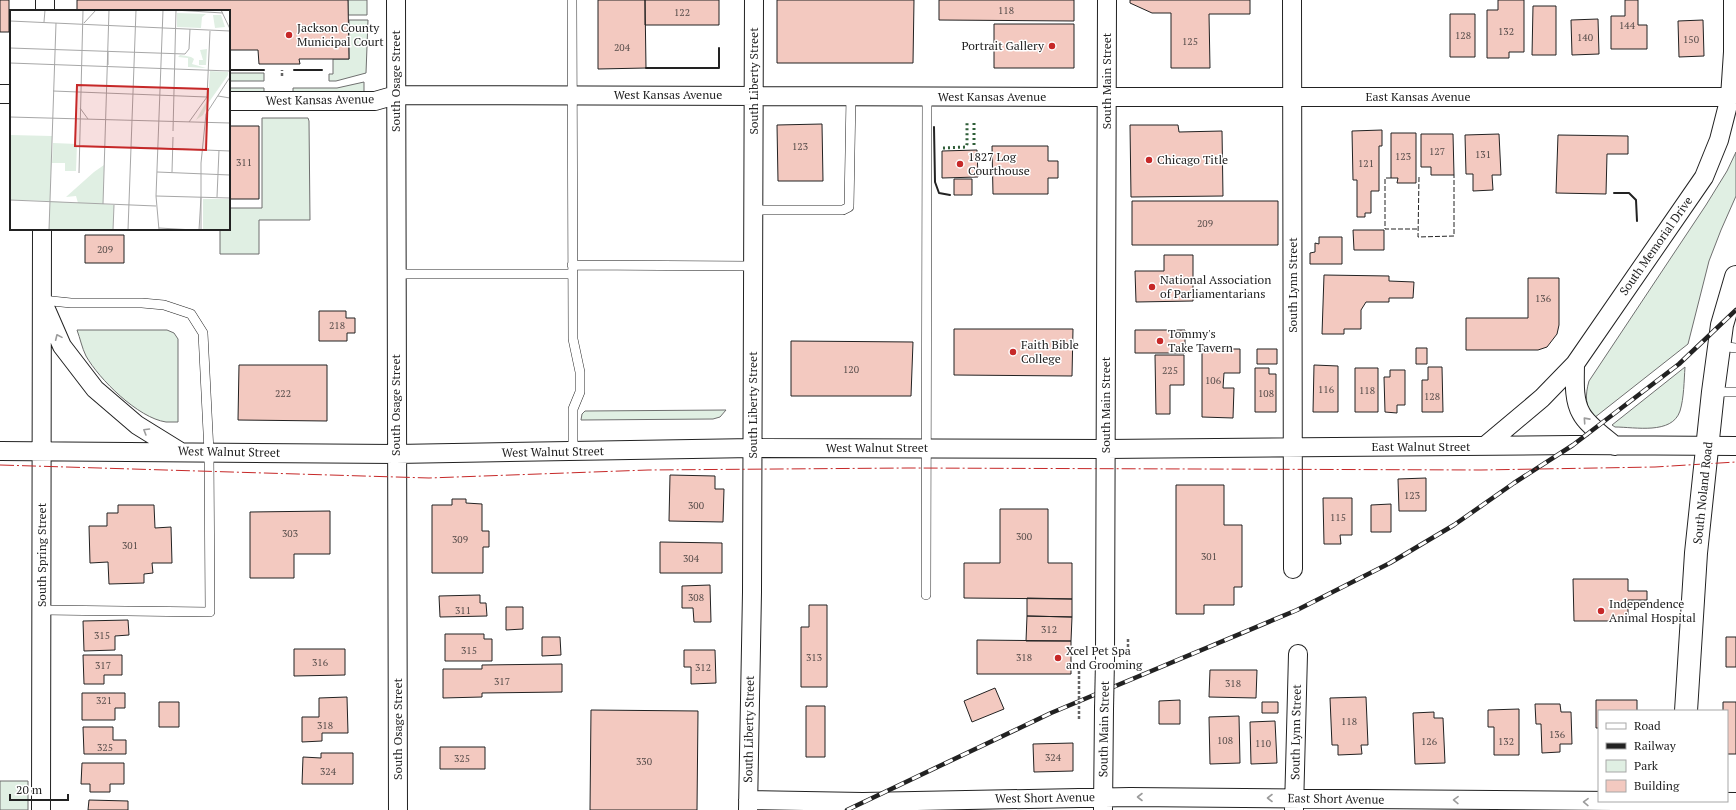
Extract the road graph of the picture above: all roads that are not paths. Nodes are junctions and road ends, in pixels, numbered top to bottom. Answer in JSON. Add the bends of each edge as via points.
{"nodes":[{"id":1,"x":396,"y":0,"type":"edge"},
{"id":2,"x":572,"y":0,"type":"edge"},
{"id":3,"x":754,"y":0,"type":"edge"},
{"id":4,"x":1107,"y":0,"type":"edge"},
{"id":5,"x":1292,"y":0,"type":"edge"},
{"id":6,"x":1733,"y":0,"type":"edge"},
{"id":7,"x":396,"y":95,"type":"junction"},
{"id":8,"x":572,"y":95,"type":"junction"},
{"id":9,"x":753,"y":96,"type":"junction"},
{"id":10,"x":851,"y":96,"type":"junction"},
{"id":11,"x":926,"y":97,"type":"junction"},
{"id":12,"x":1107,"y":97,"type":"junction"},
{"id":13,"x":1292,"y":97,"type":"junction"},
{"id":14,"x":1730,"y":97,"type":"junction"},
{"id":15,"x":230,"y":101,"type":"edge"},
{"id":16,"x":753,"y":210,"type":"junction"},
{"id":17,"x":42,"y":230,"type":"edge"},
{"id":18,"x":753,"y":266,"type":"junction"},
{"id":19,"x":572,"y":269,"type":"junction"},
{"id":20,"x":396,"y":274,"type":"junction"},
{"id":21,"x":1736,"y":278,"type":"edge"},
{"id":22,"x":42,"y":300,"type":"junction"},
{"id":23,"x":1728,"y":347,"type":"edge"},
{"id":24,"x":1575,"y":364,"type":"junction"},
{"id":25,"x":1713,"y":392,"type":"junction"},
{"id":26,"x":1736,"y":392,"type":"edge"},
{"id":27,"x":1485,"y":446,"type":"junction"},
{"id":28,"x":1615,"y":446,"type":"junction"},
{"id":29,"x":1708,"y":446,"type":"junction"},
{"id":30,"x":1736,"y":446,"type":"edge"},
{"id":31,"x":753,"y":448,"type":"junction"},
{"id":32,"x":926,"y":448,"type":"junction"},
{"id":33,"x":1293,"y":448,"type":"junction"},
{"id":34,"x":1106,"y":449,"type":"junction"},
{"id":35,"x":0,"y":451,"type":"edge"},
{"id":36,"x":43,"y":451,"type":"junction"},
{"id":37,"x":179,"y":451,"type":"junction"},
{"id":38,"x":573,"y":451,"type":"junction"},
{"id":39,"x":209,"y":452,"type":"junction"},
{"id":40,"x":396,"y":454,"type":"junction"},
{"id":41,"x":1293,"y":569,"type":"dead end"},
{"id":42,"x":926,"y":596,"type":"dead end"},
{"id":43,"x":42,"y":610,"type":"junction"},
{"id":44,"x":1298,"y":654,"type":"dead end"},
{"id":45,"x":1686,"y":710,"type":"edge"},
{"id":46,"x":1736,"y":802,"type":"edge"},
{"id":47,"x":1103,"y":804,"type":"edge"},
{"id":48,"x":1294,"y":804,"type":"edge"},
{"id":49,"x":1681,"y":804,"type":"edge"},
{"id":50,"x":748,"y":805,"type":"edge"},
{"id":51,"x":41,"y":810,"type":"edge"},
{"id":52,"x":398,"y":810,"type":"edge"}],
"edges":[{"from":1,"to":7,"type":"street","name":"South Osage Street"},
{"from":2,"to":8,"type":"lane"},
{"from":3,"to":9,"type":"street","name":"South Liberty Street"},
{"from":4,"to":12,"type":"street","name":"South Main Street"},
{"from":5,"to":13,"type":"street","name":"South Lynn Street"},
{"from":6,"to":14,"type":"street","name":"South Memorial Drive"},
{"from":7,"to":8,"type":"street","name":"West Kansas Avenue"},
{"from":7,"to":15,"type":"street","name":"West Kansas Avenue","via":[[375,101]]},
{"from":7,"to":20,"type":"street","name":"South Osage Street"},
{"from":8,"to":9,"type":"street","name":"West Kansas Avenue"},
{"from":8,"to":19,"type":"lane"},
{"from":9,"to":10,"type":"street","name":"West Kansas Avenue"},
{"from":9,"to":16,"type":"street","name":"South Liberty Street"},
{"from":10,"to":11,"type":"street","name":"West Kansas Avenue"},
{"from":10,"to":16,"type":"lane","via":[[849,207],[843,210]]},
{"from":11,"to":12,"type":"street","name":"West Kansas Avenue"},
{"from":11,"to":32,"type":"lane"},
{"from":12,"to":13,"type":"street","name":"East Kansas Avenue"},
{"from":12,"to":34,"type":"street","name":"South Main Street"},
{"from":13,"to":14,"type":"street","name":"East Kansas Avenue"},
{"from":13,"to":33,"type":"street","name":"South Lynn Street"},
{"from":14,"to":24,"type":"street","name":"South Memorial Drive","via":[[1719,140],[1704,177]]},
{"from":16,"to":18,"type":"street","name":"South Liberty Street"},
{"from":17,"to":22,"type":"street","name":"South Spring Street"},
{"from":18,"to":19,"type":"lane"},
{"from":18,"to":31,"type":"street","name":"South Liberty Street"},
{"from":19,"to":20,"type":"lane"},
{"from":19,"to":38,"type":"lane","via":[[573,339],[580,372],[580,392],[573,409]]},
{"from":20,"to":40,"type":"street","name":"South Osage Street"},
{"from":21,"to":23,"type":"main road","name":"South Noland Road","via":[[1722,325]]},
{"from":22,"to":36,"type":"street","name":"South Spring Street"},
{"from":37,"to":22,"type":"street","name":"South Spring Street","one_way":true,"via":[[137,425],[95,389],[62,346]]},
{"from":22,"to":39,"type":"lane","via":[[164,305],[191,314],[203,334]]},
{"from":23,"to":25,"type":"main road","name":"South Noland Road"},
{"from":24,"to":27,"type":"street","name":"South Memorial Drive","via":[[1542,398]]},
{"from":28,"to":24,"type":"street","one_way":true,"via":[[1581,414],[1575,393]]},
{"from":25,"to":26,"type":"lane"},
{"from":25,"to":29,"type":"main road","name":"South Noland Road"},
{"from":27,"to":28,"type":"street","name":"East Walnut Street"},
{"from":27,"to":33,"type":"street","name":"East Walnut Street"},
{"from":28,"to":29,"type":"street","name":"East Walnut Street"},
{"from":29,"to":30,"type":"street","name":"East Walnut Street"},
{"from":29,"to":45,"type":"main road","name":"South Noland Road","via":[[1696,553]]},
{"from":31,"to":32,"type":"street","name":"West Walnut Street"},
{"from":31,"to":38,"type":"street","name":"West Walnut Street"},
{"from":31,"to":50,"type":"street","name":"South Liberty Street"},
{"from":32,"to":34,"type":"street","name":"West Walnut Street"},
{"from":32,"to":42,"type":"lane"},
{"from":33,"to":34,"type":"street","name":"East Walnut Street"},
{"from":33,"to":41,"type":"street","name":"South Lynn Street"},
{"from":34,"to":47,"type":"street","name":"South Main Street","bridge":true},
{"from":35,"to":36,"type":"street","name":"West Walnut Street"},
{"from":36,"to":37,"type":"street","name":"West Walnut Street"},
{"from":36,"to":43,"type":"street","name":"South Spring Street"},
{"from":37,"to":39,"type":"street","name":"West Walnut Street"},
{"from":38,"to":40,"type":"street","name":"West Walnut Street"},
{"from":39,"to":40,"type":"street","name":"West Walnut Street"},
{"from":39,"to":43,"type":"lane","via":[[210,612]]},
{"from":40,"to":52,"type":"street","name":"South Osage Street"},
{"from":43,"to":51,"type":"street","name":"South Spring Street"},
{"from":44,"to":48,"type":"street","name":"South Lynn Street"},
{"from":46,"to":49,"type":"street","name":"East Short Avenue"},
{"from":48,"to":47,"type":"street","name":"East Short Avenue","one_way":true},
{"from":47,"to":50,"type":"street","name":"West Short Avenue","via":[[863,802]]},
{"from":49,"to":48,"type":"street","name":"East Short Avenue","one_way":true}]}
